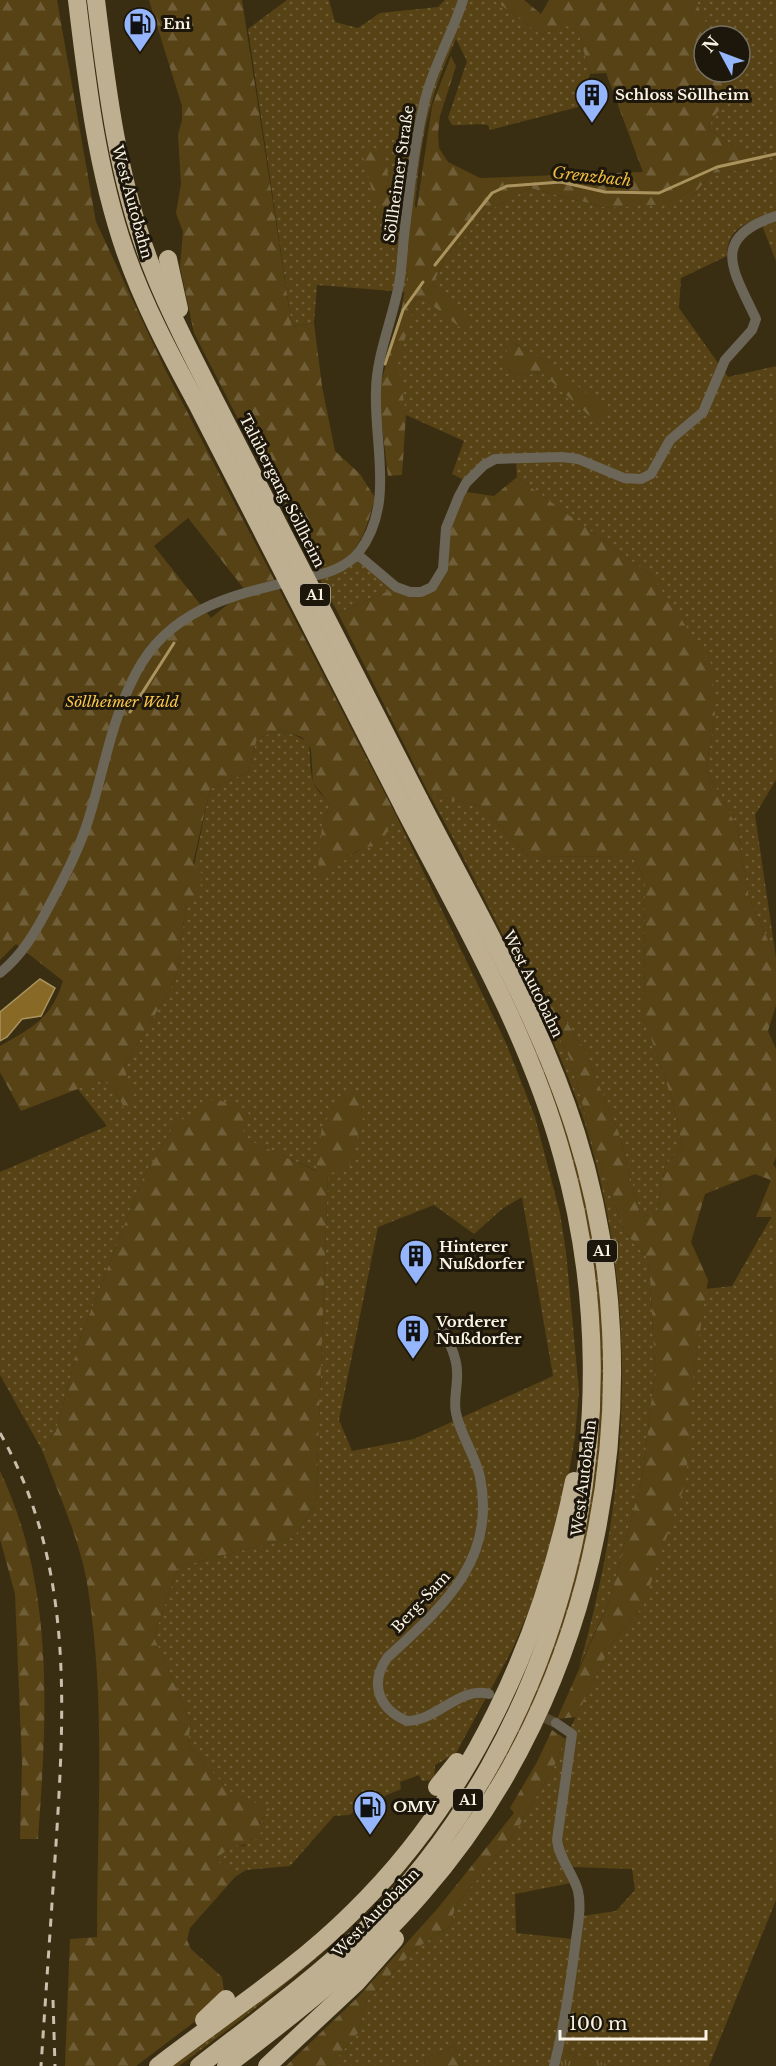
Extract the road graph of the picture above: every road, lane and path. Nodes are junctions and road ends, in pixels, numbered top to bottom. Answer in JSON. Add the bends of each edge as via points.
{"nodes":[{"id":1,"x":77,"y":0,"type":"edge"},
{"id":2,"x":96,"y":0,"type":"edge"},
{"id":3,"x":463,"y":0,"type":"edge"},
{"id":4,"x":776,"y":216,"type":"edge"},
{"id":5,"x":168,"y":259,"type":"dead end"},
{"id":6,"x":190,"y":351,"type":"junction"},
{"id":7,"x":202,"y":396,"type":"junction"},
{"id":8,"x":357,"y":554,"type":"junction"},
{"id":9,"x":411,"y":804,"type":"junction"},
{"id":10,"x":0,"y":973,"type":"edge"},
{"id":11,"x":443,"y":1329,"type":"dead end"},
{"id":12,"x":590,"y":1443,"type":"junction"},
{"id":13,"x":493,"y":1702,"type":"junction"},
{"id":14,"x":556,"y":1723,"type":"tunnel mouth"},
{"id":15,"x":437,"y":1787,"type":"dead end"},
{"id":16,"x":423,"y":1892,"type":"junction"},
{"id":17,"x":226,"y":1999,"type":"dead end"},
{"id":18,"x":181,"y":2048,"type":"junction"},
{"id":19,"x":158,"y":2066,"type":"edge"},
{"id":20,"x":199,"y":2066,"type":"edge"},
{"id":21,"x":226,"y":2066,"type":"edge"},
{"id":22,"x":267,"y":2066,"type":"edge"},
{"id":23,"x":554,"y":2066,"type":"edge"}],
"edges":[{"from":1,"to":7,"type":"highway","name":"West Autobahn","number":"A1","via":[[94,125],[117,227],[145,300]]},
{"from":2,"to":6,"type":"highway","name":"West Autobahn","number":"A1","via":[[111,112],[127,190],[151,267]]},
{"from":3,"to":8,"type":"street","name":"Söllheimer Straße","via":[[424,101],[399,288],[375,391],[381,465],[376,515]]},
{"from":4,"to":8,"type":"street","via":[[740,232],[733,246],[734,273],[756,318],[752,330],[725,360],[703,412],[670,440],[651,474],[641,479],[624,478],[578,459],[562,457],[495,459],[466,483],[459,496],[446,528],[443,569],[432,587],[410,592],[396,587]]},
{"from":5,"to":6,"type":"highway"},
{"from":6,"to":7,"type":"highway","name":"West Autobahn","number":"A1"},
{"from":7,"to":9,"type":"highway","name":"Talübergang Söllheim","number":"A1","bridge":true},
{"from":8,"to":10,"type":"street","via":[[327,573],[243,592],[203,607],[168,629],[153,646],[135,673],[115,724],[74,861],[34,935],[16,960]]},
{"from":9,"to":12,"type":"highway","name":"West Autobahn","number":"A1","via":[[505,1005],[562,1154],[578,1220],[588,1288],[593,1376]]},
{"from":9,"to":16,"type":"highway","name":"West Autobahn","number":"A1","via":[[544,1047],[576,1134],[596,1212],[609,1296],[612,1375],[609,1450],[598,1528],[583,1592],[557,1670],[498,1788]]},
{"from":11,"to":13,"type":"street","name":"Berg-Sam","via":[[457,1361],[456,1416],[479,1474],[482,1517],[471,1559],[459,1585],[387,1658],[379,1673],[377,1691],[387,1709],[406,1721],[428,1718],[467,1695]]},
{"from":12,"to":13,"type":"highway","via":[[575,1475],[557,1549],[527,1641]]},
{"from":12,"to":20,"type":"highway","name":"West Autobahn","number":"A1","via":[[580,1521],[559,1606],[534,1676],[502,1744],[465,1805],[421,1866],[362,1932],[302,1986]]},
{"from":13,"to":15,"type":"highway","via":[[451,1773]]},
{"from":13,"to":18,"type":"highway","via":[[454,1787],[378,1886],[305,1955]]},
{"from":14,"to":23,"type":"street","via":[[572,1734],[557,1840],[559,1854],[578,1891],[580,1909],[568,2002]]},
{"from":16,"to":21,"type":"highway","name":"West Autobahn","number":"A1","via":[[338,1978]]},
{"from":16,"to":22,"type":"highway","via":[[413,1920],[356,1983]]},
{"from":17,"to":18,"type":"highway"},
{"from":18,"to":19,"type":"highway"}]}
